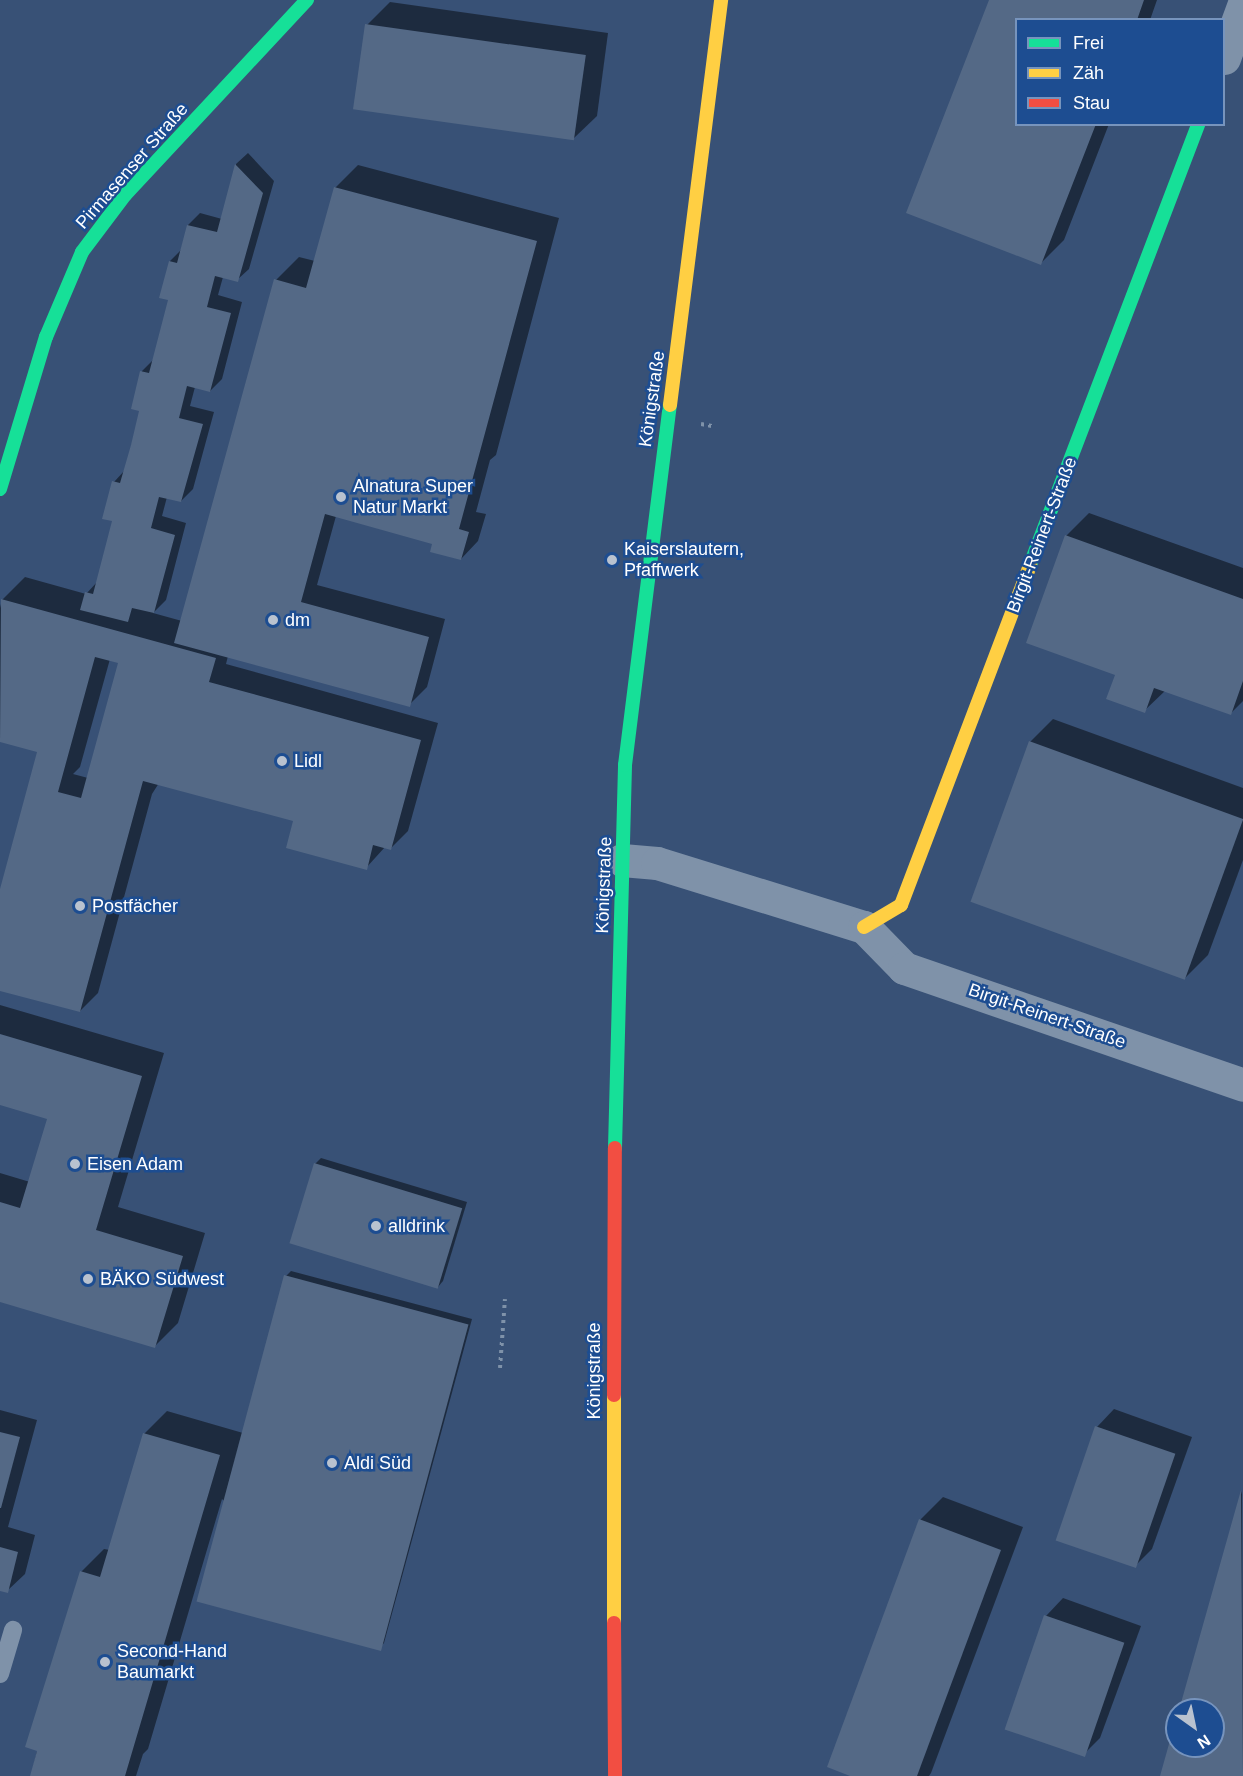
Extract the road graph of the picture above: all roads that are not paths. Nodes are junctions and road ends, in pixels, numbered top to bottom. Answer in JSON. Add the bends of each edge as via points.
{"nodes":[{"id":1,"x":307,"y":0,"type":"edge"},
{"id":2,"x":721,"y":0,"type":"edge"},
{"id":3,"x":1243,"y":6,"type":"edge"},
{"id":4,"x":1225,"y":55,"type":"edge"},
{"id":5,"x":1197,"y":126,"type":"edge"},
{"id":6,"x":0,"y":489,"type":"edge"},
{"id":7,"x":622,"y":860,"type":"junction"},
{"id":8,"x":864,"y":927,"type":"junction"},
{"id":9,"x":1243,"y":1085,"type":"edge"},
{"id":10,"x":13,"y":1630,"type":"dead end"},
{"id":11,"x":0,"y":1674,"type":"edge"},
{"id":12,"x":615,"y":1776,"type":"edge"}],
"edges":[{"from":1,"to":6,"type":"main road","name":"Pirmasenser Straße","via":[[125,195],[82,252],[46,338]]},
{"from":2,"to":7,"type":"main road","name":"Königstraße","via":[[625,765]]},
{"from":3,"to":4,"type":"street"},
{"from":5,"to":8,"type":"main road","name":"Birgit-Reinert-Straße","via":[[901,905]]},
{"from":7,"to":8,"type":"street","name":"Birgit-Reinert-Straße","via":[[657,863]]},
{"from":7,"to":12,"type":"main road","name":"Königstraße","via":[[613,1221]]},
{"from":8,"to":9,"type":"street","name":"Birgit-Reinert-Straße","via":[[904,968]]},
{"from":10,"to":11,"type":"lane"}]}
